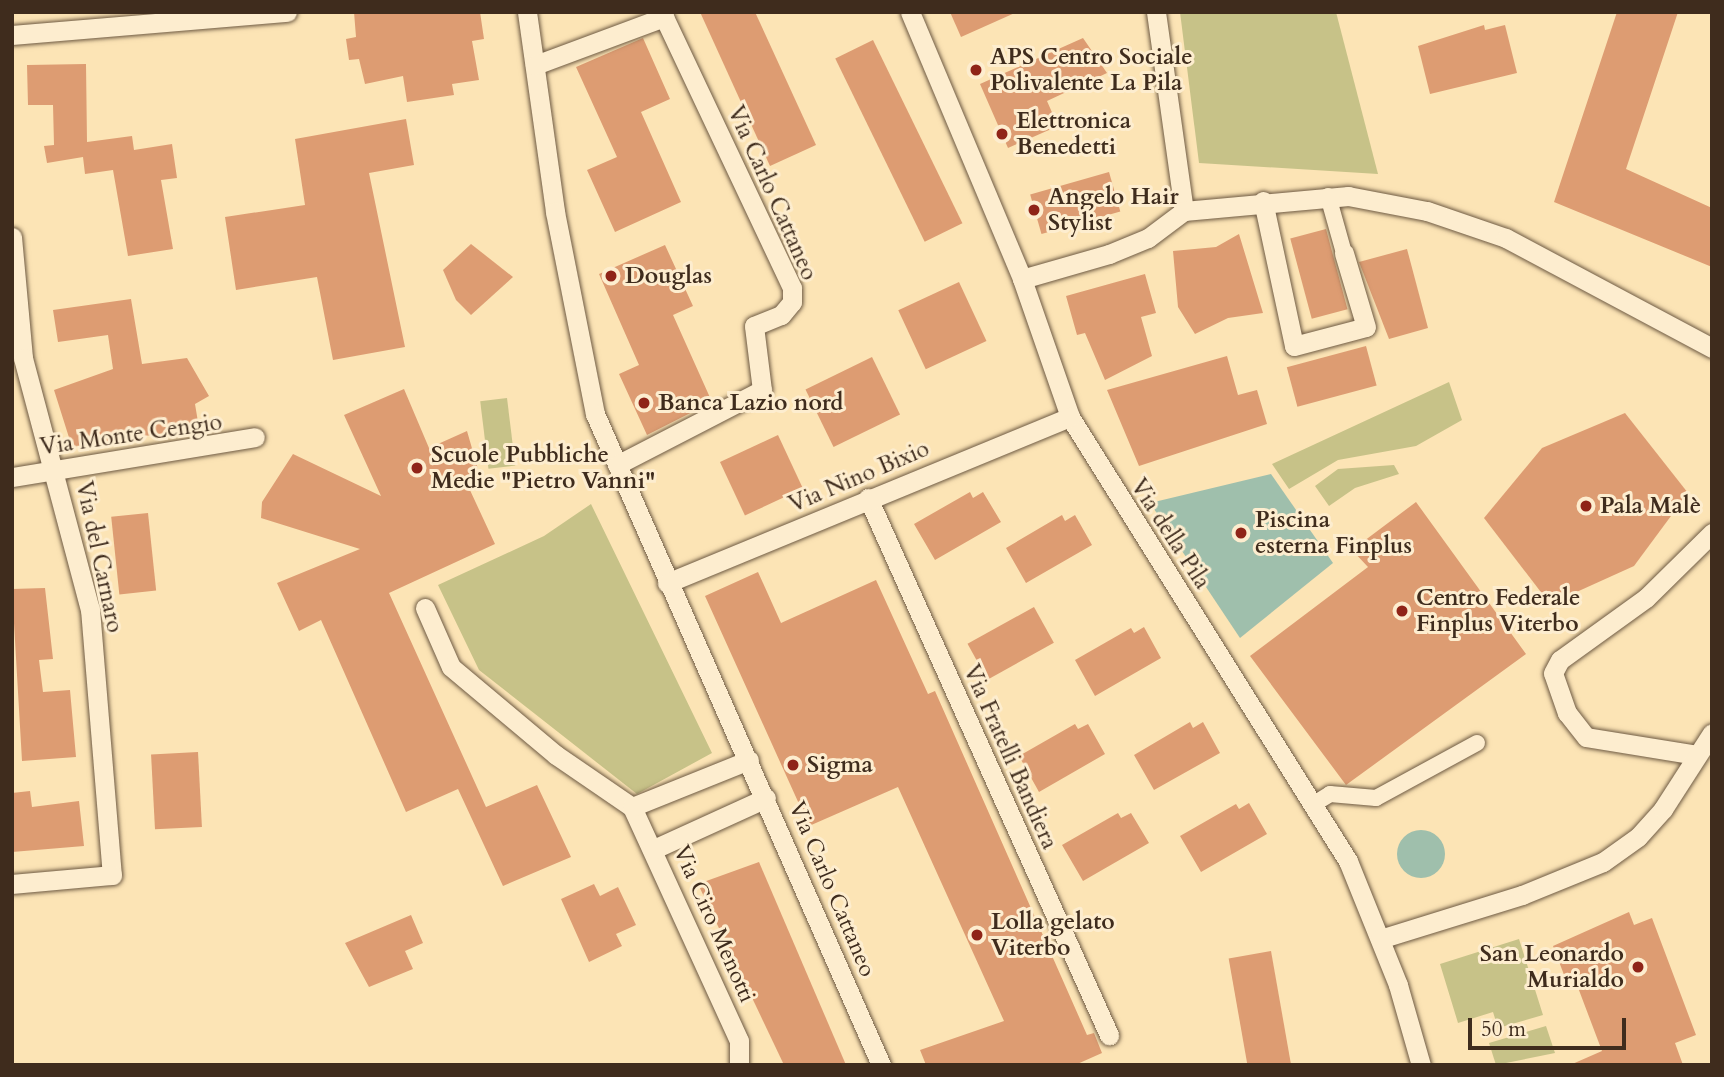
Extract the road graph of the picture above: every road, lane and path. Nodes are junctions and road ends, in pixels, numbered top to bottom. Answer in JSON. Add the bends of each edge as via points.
{"nodes":[{"id":1,"x":287,"y":12,"type":"edge"},
{"id":2,"x":527,"y":12,"type":"edge"},
{"id":3,"x":910,"y":12,"type":"edge"},
{"id":4,"x":1156,"y":12,"type":"edge"},
{"id":5,"x":12,"y":35,"type":"edge"},
{"id":6,"x":535,"y":65,"type":"junction"},
{"id":7,"x":1328,"y":196,"type":"junction"},
{"id":8,"x":1263,"y":201,"type":"junction"},
{"id":9,"x":1184,"y":211,"type":"junction"},
{"id":10,"x":12,"y":237,"type":"edge"},
{"id":11,"x":1344,"y":253,"type":"joint"},
{"id":12,"x":1022,"y":279,"type":"junction"},
{"id":13,"x":1712,"y":348,"type":"edge"},
{"id":14,"x":1070,"y":417,"type":"junction"},
{"id":15,"x":255,"y":438,"type":"dead end"},
{"id":16,"x":617,"y":465,"type":"junction"},
{"id":17,"x":56,"y":470,"type":"junction"},
{"id":18,"x":12,"y":477,"type":"edge"},
{"id":19,"x":868,"y":498,"type":"junction"},
{"id":20,"x":1712,"y":533,"type":"edge"},
{"id":21,"x":667,"y":583,"type":"junction"},
{"id":22,"x":425,"y":608,"type":"dead end"},
{"id":23,"x":1712,"y":733,"type":"edge"},
{"id":24,"x":1477,"y":743,"type":"dead end"},
{"id":25,"x":1697,"y":755,"type":"junction"},
{"id":26,"x":749,"y":760,"type":"junction"},
{"id":27,"x":766,"y":798,"type":"junction"},
{"id":28,"x":1314,"y":804,"type":"junction"},
{"id":29,"x":632,"y":807,"type":"junction"},
{"id":30,"x":654,"y":849,"type":"junction"},
{"id":31,"x":12,"y":884,"type":"edge"},
{"id":32,"x":1380,"y":939,"type":"junction"},
{"id":33,"x":1109,"y":1035,"type":"dead end"},
{"id":34,"x":739,"y":1065,"type":"edge"},
{"id":35,"x":881,"y":1065,"type":"edge"},
{"id":36,"x":1421,"y":1065,"type":"edge"}],
"edges":[{"from":1,"to":5,"type":"street"},
{"from":2,"to":6,"type":"street","name":"Via Carlo Cattaneo"},
{"from":3,"to":12,"type":"street","name":"Via della Pila"},
{"from":4,"to":9,"type":"street"},
{"from":6,"to":16,"type":"street","name":"Via Carlo Cattaneo","via":[[580,359]]},
{"from":6,"to":16,"type":"street","name":"Via Carlo Cattaneo","via":[[664,17],[792,288],[792,302],[781,315],[754,326],[762,390]]},
{"from":7,"to":8,"type":"street"},
{"from":7,"to":11,"type":"street"},
{"from":7,"to":13,"type":"street","via":[[1427,211],[1506,238]]},
{"from":8,"to":9,"type":"street"},
{"from":8,"to":11,"type":"street","via":[[1294,346],[1366,327]]},
{"from":9,"to":12,"type":"street","via":[[1129,246]]},
{"from":10,"to":17,"type":"street","name":"Via del Carnaro","via":[[23,358]]},
{"from":12,"to":14,"type":"street","name":"Via della Pila"},
{"from":14,"to":19,"type":"street","name":"Via Nino Bixio"},
{"from":14,"to":28,"type":"street","name":"Via della Pila"},
{"from":15,"to":17,"type":"street","name":"Via Monte Cengio"},
{"from":16,"to":21,"type":"street","name":"Via Carlo Cattaneo"},
{"from":17,"to":18,"type":"street","name":"Via Monte Cengio"},
{"from":17,"to":31,"type":"street","name":"Via del Carnaro","via":[[90,609],[112,875]]},
{"from":19,"to":21,"type":"street","name":"Via Nino Bixio"},
{"from":19,"to":33,"type":"street","name":"Via Fratelli Bandiera"},
{"from":20,"to":25,"type":"street","via":[[1646,598],[1560,660],[1553,673],[1567,713],[1586,737]]},
{"from":21,"to":26,"type":"street","name":"Via Carlo Cattaneo"},
{"from":22,"to":29,"type":"street","via":[[451,667],[556,755]]},
{"from":23,"to":25,"type":"street"},
{"from":24,"to":28,"type":"street","via":[[1376,798],[1330,794]]},
{"from":25,"to":32,"type":"street","via":[[1638,837],[1602,862],[1522,895]]},
{"from":26,"to":27,"type":"street","name":"Via Carlo Cattaneo"},
{"from":26,"to":29,"type":"street"},
{"from":27,"to":30,"type":"street"},
{"from":27,"to":35,"type":"street","name":"Via Carlo Cattaneo"},
{"from":28,"to":32,"type":"street","name":"Via della Pila","via":[[1348,861]]},
{"from":29,"to":30,"type":"street","name":"Via Ciro Menotti"},
{"from":30,"to":34,"type":"street","name":"Via Ciro Menotti","via":[[739,1041]]},
{"from":32,"to":36,"type":"street","name":"Via della Pila"}]}
